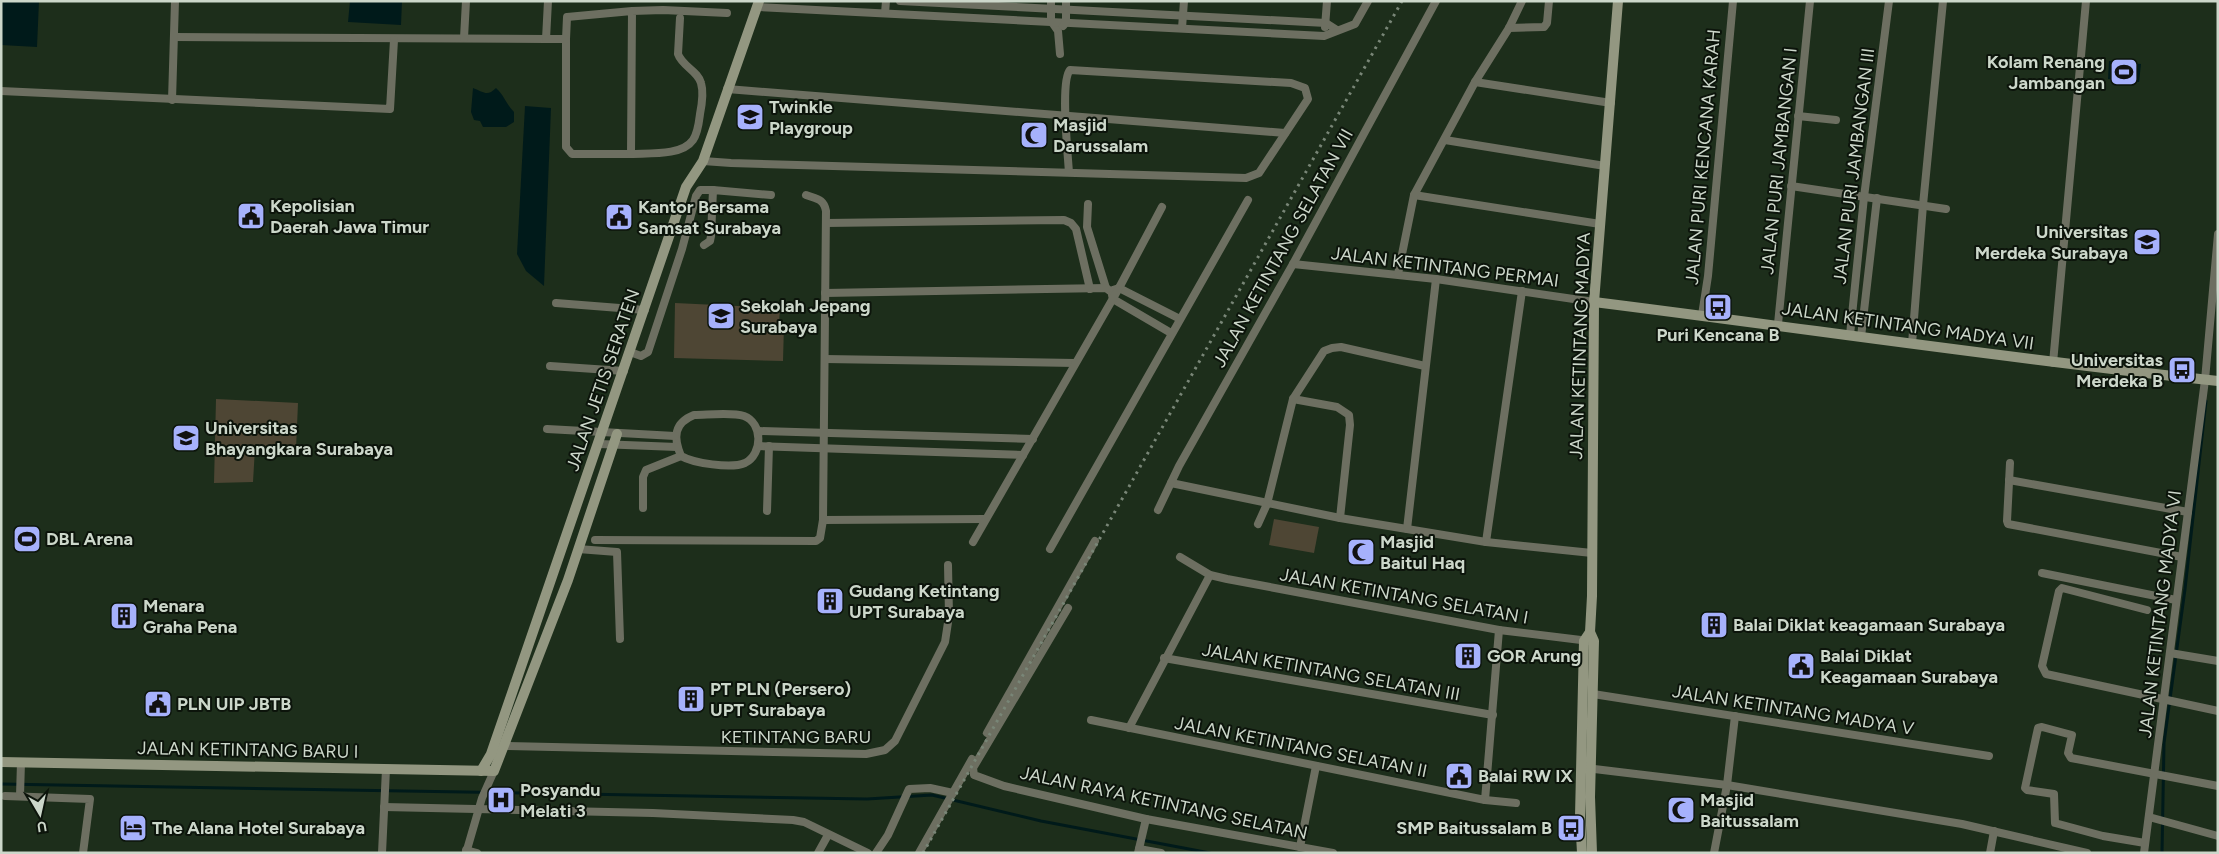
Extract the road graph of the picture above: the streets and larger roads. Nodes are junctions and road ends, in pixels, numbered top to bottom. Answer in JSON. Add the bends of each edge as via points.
{"nodes":[{"id":1,"x":175,"y":1,"type":"edge"},
{"id":2,"x":466,"y":1,"type":"edge"},
{"id":3,"x":548,"y":1,"type":"edge"},
{"id":4,"x":886,"y":1,"type":"edge"},
{"id":5,"x":900,"y":1,"type":"edge"},
{"id":6,"x":1066,"y":1,"type":"edge"},
{"id":7,"x":1184,"y":1,"type":"edge"},
{"id":8,"x":1327,"y":1,"type":"edge"},
{"id":9,"x":1368,"y":1,"type":"edge"},
{"id":10,"x":1436,"y":1,"type":"edge"},
{"id":11,"x":1522,"y":1,"type":"edge"},
{"id":12,"x":1549,"y":1,"type":"edge"},
{"id":13,"x":1618,"y":1,"type":"edge"},
{"id":14,"x":1733,"y":1,"type":"edge"},
{"id":15,"x":1810,"y":1,"type":"edge"},
{"id":16,"x":1889,"y":1,"type":"edge"},
{"id":17,"x":1943,"y":1,"type":"edge"},
{"id":18,"x":2086,"y":1,"type":"edge"},
{"id":19,"x":759,"y":4,"type":"edge"},
{"id":20,"x":1051,"y":6,"type":"edge"},
{"id":21,"x":632,"y":11,"type":"junction"},
{"id":22,"x":1067,"y":11,"type":"junction"},
{"id":23,"x":727,"y":13,"type":"dead end"},
{"id":24,"x":885,"y":13,"type":"junction"},
{"id":25,"x":1183,"y":15,"type":"junction"},
{"id":26,"x":680,"y":18,"type":"dead end"},
{"id":27,"x":1051,"y":21,"type":"junction"},
{"id":28,"x":1066,"y":22,"type":"junction"},
{"id":29,"x":1326,"y":23,"type":"junction"},
{"id":30,"x":1182,"y":28,"type":"junction"},
{"id":31,"x":1509,"y":28,"type":"junction"},
{"id":32,"x":1337,"y":30,"type":"junction"},
{"id":33,"x":1058,"y":31,"type":"junction"},
{"id":34,"x":1324,"y":36,"type":"junction"},
{"id":35,"x":174,"y":37,"type":"junction"},
{"id":36,"x":464,"y":38,"type":"junction"},
{"id":37,"x":546,"y":39,"type":"junction"},
{"id":38,"x":566,"y":39,"type":"junction"},
{"id":39,"x":394,"y":40,"type":"junction"},
{"id":40,"x":1060,"y":54,"type":"dead end"},
{"id":41,"x":1475,"y":82,"type":"junction"},
{"id":42,"x":727,"y":89,"type":"junction"},
{"id":43,"x":1,"y":91,"type":"edge"},
{"id":44,"x":172,"y":100,"type":"junction"},
{"id":45,"x":1611,"y":104,"type":"junction"},
{"id":46,"x":1065,"y":116,"type":"junction"},
{"id":47,"x":1798,"y":116,"type":"junction"},
{"id":48,"x":1836,"y":120,"type":"dead end"},
{"id":49,"x":1286,"y":134,"type":"junction"},
{"id":50,"x":1445,"y":140,"type":"junction"},
{"id":51,"x":631,"y":154,"type":"junction"},
{"id":52,"x":703,"y":161,"type":"junction"},
{"id":53,"x":1605,"y":166,"type":"junction"},
{"id":54,"x":1069,"y":173,"type":"junction"},
{"id":55,"x":1791,"y":186,"type":"junction"},
{"id":56,"x":713,"y":190,"type":"junction"},
{"id":57,"x":771,"y":195,"type":"dead end"},
{"id":58,"x":806,"y":195,"type":"dead end"},
{"id":59,"x":1414,"y":195,"type":"junction"},
{"id":60,"x":1864,"y":196,"type":"junction"},
{"id":61,"x":1877,"y":198,"type":"junction"},
{"id":62,"x":1248,"y":200,"type":"dead end"},
{"id":63,"x":1088,"y":204,"type":"dead end"},
{"id":64,"x":1923,"y":205,"type":"junction"},
{"id":65,"x":1162,"y":207,"type":"dead end"},
{"id":66,"x":1946,"y":208,"type":"dead end"},
{"id":67,"x":826,"y":223,"type":"junction"},
{"id":68,"x":1600,"y":224,"type":"junction"},
{"id":69,"x":2218,"y":234,"type":"edge"},
{"id":70,"x":704,"y":245,"type":"dead end"},
{"id":71,"x":1293,"y":264,"type":"junction"},
{"id":72,"x":1398,"y":274,"type":"junction"},
{"id":73,"x":2216,"y":274,"type":"edge"},
{"id":74,"x":1436,"y":279,"type":"junction"},
{"id":75,"x":1119,"y":288,"type":"junction"},
{"id":76,"x":1090,"y":289,"type":"junction"},
{"id":77,"x":1522,"y":291,"type":"junction"},
{"id":78,"x":1854,"y":292,"type":"junction"},
{"id":79,"x":825,"y":293,"type":"junction"},
{"id":80,"x":1110,"y":293,"type":"junction"},
{"id":81,"x":1866,"y":293,"type":"junction"},
{"id":82,"x":1594,"y":302,"type":"junction"},
{"id":83,"x":556,"y":303,"type":"dead end"},
{"id":84,"x":644,"y":310,"type":"junction"},
{"id":85,"x":1702,"y":315,"type":"junction"},
{"id":86,"x":1180,"y":319,"type":"junction"},
{"id":87,"x":1778,"y":324,"type":"junction"},
{"id":88,"x":1172,"y":333,"type":"junction"},
{"id":89,"x":1850,"y":336,"type":"junction"},
{"id":90,"x":1861,"y":337,"type":"junction"},
{"id":91,"x":1912,"y":344,"type":"junction"},
{"id":92,"x":630,"y":352,"type":"junction"},
{"id":93,"x":825,"y":359,"type":"junction"},
{"id":94,"x":1075,"y":363,"type":"junction"},
{"id":95,"x":2053,"y":363,"type":"junction"},
{"id":96,"x":550,"y":366,"type":"dead end"},
{"id":97,"x":1425,"y":366,"type":"junction"},
{"id":98,"x":624,"y":371,"type":"junction"},
{"id":99,"x":2211,"y":380,"type":"edge"},
{"id":100,"x":1294,"y":400,"type":"junction"},
{"id":101,"x":547,"y":429,"type":"dead end"},
{"id":102,"x":758,"y":431,"type":"junction"},
{"id":103,"x":602,"y":433,"type":"junction"},
{"id":104,"x":824,"y":433,"type":"junction"},
{"id":105,"x":617,"y":434,"type":"junction"},
{"id":106,"x":676,"y":436,"type":"junction"},
{"id":107,"x":1033,"y":439,"type":"junction"},
{"id":108,"x":599,"y":444,"type":"junction"},
{"id":109,"x":613,"y":445,"type":"junction"},
{"id":110,"x":758,"y":446,"type":"junction"},
{"id":111,"x":769,"y":446,"type":"junction"},
{"id":112,"x":677,"y":447,"type":"junction"},
{"id":113,"x":824,"y":448,"type":"junction"},
{"id":114,"x":1023,"y":455,"type":"junction"},
{"id":115,"x":681,"y":456,"type":"junction"},
{"id":116,"x":2010,"y":464,"type":"dead end"},
{"id":117,"x":2009,"y":480,"type":"junction"},
{"id":118,"x":1171,"y":484,"type":"junction"},
{"id":119,"x":1268,"y":504,"type":"junction"},
{"id":120,"x":643,"y":508,"type":"dead end"},
{"id":121,"x":1158,"y":510,"type":"dead end"},
{"id":122,"x":768,"y":511,"type":"dead end"},
{"id":123,"x":2188,"y":512,"type":"junction"},
{"id":124,"x":1340,"y":518,"type":"junction"},
{"id":125,"x":985,"y":519,"type":"junction"},
{"id":126,"x":823,"y":520,"type":"junction"},
{"id":127,"x":1258,"y":524,"type":"dead end"},
{"id":128,"x":1407,"y":529,"type":"junction"},
{"id":129,"x":595,"y":540,"type":"dead end"},
{"id":130,"x":1095,"y":541,"type":"dead end"},
{"id":131,"x":973,"y":542,"type":"dead end"},
{"id":132,"x":1486,"y":542,"type":"junction"},
{"id":133,"x":578,"y":549,"type":"junction"},
{"id":134,"x":1050,"y":549,"type":"dead end"},
{"id":135,"x":1592,"y":553,"type":"junction"},
{"id":136,"x":1180,"y":557,"type":"dead end"},
{"id":137,"x":2182,"y":558,"type":"junction"},
{"id":138,"x":948,"y":565,"type":"dead end"},
{"id":139,"x":2042,"y":573,"type":"dead end"},
{"id":140,"x":1210,"y":575,"type":"junction"},
{"id":141,"x":2176,"y":600,"type":"junction"},
{"id":142,"x":1068,"y":608,"type":"dead end"},
{"id":143,"x":2146,"y":610,"type":"dead end"},
{"id":144,"x":1499,"y":630,"type":"junction"},
{"id":145,"x":1589,"y":638,"type":"junction"},
{"id":146,"x":620,"y":639,"type":"dead end"},
{"id":147,"x":2173,"y":654,"type":"junction"},
{"id":148,"x":1164,"y":658,"type":"junction"},
{"id":149,"x":2218,"y":660,"type":"edge"},
{"id":150,"x":1593,"y":694,"type":"junction"},
{"id":151,"x":2170,"y":702,"type":"junction"},
{"id":152,"x":2218,"y":711,"type":"edge"},
{"id":153,"x":1493,"y":715,"type":"junction"},
{"id":154,"x":1735,"y":716,"type":"junction"},
{"id":155,"x":1092,"y":720,"type":"dead end"},
{"id":156,"x":1129,"y":728,"type":"junction"},
{"id":157,"x":505,"y":746,"type":"junction"},
{"id":158,"x":1989,"y":756,"type":"dead end"},
{"id":159,"x":1,"y":762,"type":"edge"},
{"id":160,"x":21,"y":762,"type":"junction"},
{"id":161,"x":1316,"y":766,"type":"junction"},
{"id":162,"x":1587,"y":768,"type":"junction"},
{"id":163,"x":386,"y":769,"type":"junction"},
{"id":164,"x":481,"y":771,"type":"junction"},
{"id":165,"x":492,"y":774,"type":"junction"},
{"id":166,"x":2160,"y":774,"type":"junction"},
{"id":167,"x":1727,"y":785,"type":"junction"},
{"id":168,"x":2218,"y":786,"type":"edge"},
{"id":169,"x":21,"y":792,"type":"junction"},
{"id":170,"x":952,"y":795,"type":"junction"},
{"id":171,"x":5,"y":796,"type":"dead end"},
{"id":172,"x":1484,"y":800,"type":"junction"},
{"id":173,"x":1516,"y":804,"type":"dead end"},
{"id":174,"x":384,"y":807,"type":"junction"},
{"id":175,"x":479,"y":809,"type":"junction"},
{"id":176,"x":2149,"y":817,"type":"junction"},
{"id":177,"x":1145,"y":823,"type":"junction"},
{"id":178,"x":1994,"y":831,"type":"junction"},
{"id":179,"x":828,"y":835,"type":"junction"},
{"id":180,"x":2218,"y":836,"type":"edge"},
{"id":181,"x":2145,"y":843,"type":"junction"},
{"id":182,"x":1300,"y":847,"type":"junction"},
{"id":183,"x":1138,"y":851,"type":"edge"},
{"id":184,"x":466,"y":852,"type":"edge"},
{"id":185,"x":83,"y":853,"type":"edge"},
{"id":186,"x":382,"y":853,"type":"edge"},
{"id":187,"x":477,"y":853,"type":"edge"},
{"id":188,"x":818,"y":853,"type":"edge"},
{"id":189,"x":868,"y":853,"type":"edge"},
{"id":190,"x":876,"y":853,"type":"edge"},
{"id":191,"x":919,"y":853,"type":"edge"},
{"id":192,"x":1161,"y":853,"type":"edge"},
{"id":193,"x":1333,"y":853,"type":"edge"},
{"id":194,"x":1582,"y":853,"type":"edge"},
{"id":195,"x":1592,"y":853,"type":"edge"},
{"id":196,"x":1714,"y":853,"type":"edge"},
{"id":197,"x":1990,"y":853,"type":"edge"},
{"id":198,"x":2087,"y":853,"type":"edge"},
{"id":199,"x":2144,"y":853,"type":"edge"}],
"edges":[{"from":1,"to":35,"type":"street"},
{"from":2,"to":36,"type":"street"},
{"from":3,"to":37,"type":"street"},
{"from":4,"to":24,"type":"street"},
{"from":5,"to":20,"type":"street"},
{"from":6,"to":22,"type":"street"},
{"from":7,"to":25,"type":"street"},
{"from":8,"to":29,"type":"street"},
{"from":9,"to":32,"type":"street","via":[[1355,24]]},
{"from":10,"to":71,"type":"street","name":"JALAN KETINTANG SELATAN VII"},
{"from":11,"to":31,"type":"street"},
{"from":12,"to":31,"type":"street","via":[[1544,27]]},
{"from":13,"to":45,"type":"street","name":"JALAN KETINTANG MADYA"},
{"from":14,"to":85,"type":"street","name":"JALAN PURI KENCANA KARAH"},
{"from":15,"to":47,"type":"street","name":"JALAN PURI JAMBANGAN I"},
{"from":16,"to":60,"type":"street","name":"JALAN PURI JAMBANGAN III"},
{"from":17,"to":64,"type":"street"},
{"from":18,"to":95,"type":"street"},
{"from":19,"to":24,"type":"street"},
{"from":19,"to":42,"type":"street","name":"JALAN JETIS SERATEN"},
{"from":20,"to":22,"type":"street"},
{"from":20,"to":27,"type":"street"},
{"from":21,"to":23,"type":"street"},
{"from":21,"to":38,"type":"street","via":[[570,16],[566,20]]},
{"from":21,"to":51,"type":"street"},
{"from":22,"to":25,"type":"street"},
{"from":22,"to":28,"type":"street"},
{"from":24,"to":27,"type":"street"},
{"from":25,"to":29,"type":"street"},
{"from":25,"to":30,"type":"street"},
{"from":26,"to":51,"type":"street","via":[[678,54],[701,82],[703,98],[696,135],[693,141],[679,150]]},
{"from":27,"to":28,"type":"street"},
{"from":27,"to":33,"type":"street"},
{"from":28,"to":30,"type":"street"},
{"from":28,"to":33,"type":"street"},
{"from":29,"to":32,"type":"street"},
{"from":29,"to":34,"type":"street"},
{"from":30,"to":34,"type":"street"},
{"from":31,"to":41,"type":"street"},
{"from":32,"to":34,"type":"street"},
{"from":33,"to":40,"type":"street"},
{"from":35,"to":39,"type":"street"},
{"from":35,"to":44,"type":"street"},
{"from":36,"to":37,"type":"street"},
{"from":36,"to":39,"type":"street"},
{"from":37,"to":38,"type":"street"},
{"from":38,"to":51,"type":"street","via":[[566,147],[572,154]]},
{"from":39,"to":44,"type":"street","via":[[390,109]]},
{"from":41,"to":45,"type":"street"},
{"from":41,"to":50,"type":"street"},
{"from":42,"to":46,"type":"street"},
{"from":42,"to":52,"type":"street","name":"JALAN JETIS SERATEN"},
{"from":43,"to":44,"type":"street"},
{"from":45,"to":53,"type":"street","name":"JALAN KETINTANG MADYA"},
{"from":46,"to":49,"type":"street"},
{"from":46,"to":49,"type":"street","via":[[1066,77],[1070,70],[1291,83],[1305,88],[1308,99]]},
{"from":46,"to":54,"type":"street"},
{"from":47,"to":48,"type":"street"},
{"from":47,"to":55,"type":"street","name":"JALAN PURI JAMBANGAN I"},
{"from":49,"to":54,"type":"street","via":[[1259,173],[1252,177]]},
{"from":50,"to":53,"type":"street"},
{"from":50,"to":59,"type":"street"},
{"from":52,"to":54,"type":"street"},
{"from":52,"to":84,"type":"street","name":"JALAN JETIS SERATEN","via":[[686,187]]},
{"from":53,"to":68,"type":"street","name":"JALAN KETINTANG MADYA"},
{"from":55,"to":60,"type":"street"},
{"from":55,"to":87,"type":"street","name":"JALAN PURI JAMBANGAN I"},
{"from":56,"to":57,"type":"street"},
{"from":56,"to":70,"type":"street","via":[[711,236]]},
{"from":56,"to":92,"type":"street","via":[[700,190],[696,196],[648,352],[641,356]]},
{"from":58,"to":67,"type":"street","via":[[825,204]]},
{"from":59,"to":68,"type":"street"},
{"from":59,"to":72,"type":"street"},
{"from":60,"to":61,"type":"street"},
{"from":60,"to":78,"type":"street","name":"JALAN PURI JAMBANGAN III"},
{"from":61,"to":64,"type":"street"},
{"from":61,"to":81,"type":"street","name":"JALAN PURI JAMBANGAN III"},
{"from":62,"to":86,"type":"street"},
{"from":63,"to":80,"type":"street","via":[[1087,227]]},
{"from":64,"to":66,"type":"street"},
{"from":64,"to":91,"type":"street"},
{"from":65,"to":75,"type":"street"},
{"from":67,"to":76,"type":"street","via":[[1064,220],[1076,229]]},
{"from":67,"to":79,"type":"street"},
{"from":68,"to":82,"type":"street","name":"JALAN KETINTANG MADYA"},
{"from":69,"to":73,"type":"street","name":"JALAN KETINTANG MADYA VI"},
{"from":71,"to":72,"type":"street","name":"JALAN KETINTANG PERMAI"},
{"from":71,"to":118,"type":"street","name":"JALAN KETINTANG SELATAN VII"},
{"from":72,"to":74,"type":"street","name":"JALAN KETINTANG PERMAI"},
{"from":73,"to":99,"type":"street","name":"JALAN KETINTANG MADYA VI"},
{"from":74,"to":77,"type":"street","name":"JALAN KETINTANG PERMAI"},
{"from":74,"to":97,"type":"street"},
{"from":75,"to":80,"type":"street"},
{"from":75,"to":86,"type":"street"},
{"from":76,"to":79,"type":"street"},
{"from":76,"to":80,"type":"street"},
{"from":77,"to":82,"type":"street","name":"JALAN KETINTANG PERMAI"},
{"from":77,"to":132,"type":"street"},
{"from":78,"to":81,"type":"street"},
{"from":78,"to":89,"type":"street","name":"JALAN PURI JAMBANGAN III"},
{"from":79,"to":93,"type":"street"},
{"from":80,"to":88,"type":"street"},
{"from":80,"to":94,"type":"street"},
{"from":81,"to":90,"type":"street","name":"JALAN PURI JAMBANGAN III"},
{"from":82,"to":85,"type":"street","name":"JALAN KETINTANG MADYA VII"},
{"from":82,"to":135,"type":"street","name":"JALAN KETINTANG MADYA"},
{"from":83,"to":84,"type":"street"},
{"from":84,"to":92,"type":"street","name":"JALAN JETIS SERATEN"},
{"from":85,"to":87,"type":"street","name":"JALAN KETINTANG MADYA VII"},
{"from":86,"to":88,"type":"street"},
{"from":87,"to":89,"type":"street","name":"JALAN KETINTANG MADYA VII"},
{"from":88,"to":134,"type":"street"},
{"from":89,"to":90,"type":"street","name":"JALAN KETINTANG MADYA VII"},
{"from":90,"to":91,"type":"street","name":"JALAN KETINTANG MADYA VII"},
{"from":91,"to":95,"type":"street","name":"JALAN KETINTANG MADYA VII"},
{"from":92,"to":98,"type":"street","name":"JALAN JETIS SERATEN"},
{"from":93,"to":94,"type":"street"},
{"from":93,"to":104,"type":"street"},
{"from":94,"to":107,"type":"street"},
{"from":95,"to":99,"type":"street","name":"JALAN KETINTANG MADYA VII"},
{"from":96,"to":98,"type":"street"},
{"from":97,"to":100,"type":"street","via":[[1341,347],[1332,348],[1324,351]]},
{"from":97,"to":128,"type":"street"},
{"from":98,"to":103,"type":"street","name":"JALAN JETIS SERATEN"},
{"from":99,"to":123,"type":"street","name":"JALAN KETINTANG MADYA VI"},
{"from":100,"to":119,"type":"street"},
{"from":100,"to":124,"type":"street","via":[[1336,407],[1349,415]]},
{"from":101,"to":103,"type":"street"},
{"from":102,"to":104,"type":"street"},
{"from":102,"to":106,"type":"street","via":[[751,420],[742,415],[694,415],[684,419]]},
{"from":102,"to":110,"type":"street"},
{"from":103,"to":105,"type":"street"},
{"from":103,"to":108,"type":"street","name":"JALAN JETIS SERATEN"},
{"from":104,"to":107,"type":"street"},
{"from":104,"to":113,"type":"street"},
{"from":105,"to":106,"type":"street"},
{"from":105,"to":109,"type":"street","name":"JALAN JETIS SERATEN"},
{"from":106,"to":112,"type":"street"},
{"from":107,"to":114,"type":"street"},
{"from":108,"to":109,"type":"street"},
{"from":108,"to":164,"type":"street","name":"JALAN JETIS SERATEN","via":[[491,754]]},
{"from":109,"to":112,"type":"street"},
{"from":109,"to":133,"type":"street","name":"JALAN JETIS SERATEN"},
{"from":110,"to":111,"type":"street"},
{"from":110,"to":115,"type":"street","via":[[752,457],[734,465],[694,462]]},
{"from":111,"to":113,"type":"street"},
{"from":111,"to":122,"type":"street"},
{"from":112,"to":115,"type":"street"},
{"from":113,"to":114,"type":"street"},
{"from":113,"to":126,"type":"street"},
{"from":114,"to":125,"type":"street"},
{"from":115,"to":120,"type":"street","via":[[646,470]]},
{"from":116,"to":117,"type":"street"},
{"from":117,"to":123,"type":"street"},
{"from":117,"to":137,"type":"street","via":[[2008,524]]},
{"from":118,"to":119,"type":"street"},
{"from":118,"to":121,"type":"street","name":"JALAN KETINTANG SELATAN VII"},
{"from":119,"to":124,"type":"street"},
{"from":119,"to":127,"type":"street"},
{"from":123,"to":137,"type":"street","name":"JALAN KETINTANG MADYA VI"},
{"from":124,"to":128,"type":"street"},
{"from":125,"to":126,"type":"street"},
{"from":125,"to":131,"type":"street"},
{"from":126,"to":129,"type":"street","via":[[822,533],[816,541]]},
{"from":128,"to":132,"type":"street"},
{"from":130,"to":170,"type":"street"},
{"from":132,"to":135,"type":"street"},
{"from":133,"to":146,"type":"street","via":[[617,552]]},
{"from":133,"to":157,"type":"street","name":"JALAN JETIS SERATEN"},
{"from":135,"to":145,"type":"street","name":"JALAN KETINTANG MADYA"},
{"from":136,"to":140,"type":"street"},
{"from":137,"to":141,"type":"street","name":"JALAN KETINTANG MADYA VI"},
{"from":138,"to":157,"type":"street","name":"KETINTANG BARU","via":[[945,642],[894,741],[885,750],[866,754]]},
{"from":139,"to":141,"type":"street"},
{"from":140,"to":144,"type":"street","name":"JALAN KETINTANG SELATAN I"},
{"from":140,"to":148,"type":"street"},
{"from":141,"to":147,"type":"street","name":"JALAN KETINTANG MADYA VI"},
{"from":142,"to":177,"type":"street","name":"JALAN RAYA KETINTANG SELATAN","via":[[1018,689],[973,773],[1004,786]]},
{"from":143,"to":151,"type":"street","via":[[2062,588],[2042,668],[2046,674]]},
{"from":144,"to":145,"type":"street","name":"JALAN KETINTANG SELATAN I"},
{"from":144,"to":153,"type":"street"},
{"from":145,"to":150,"type":"street","name":"JALAN KETINTANG MADYA"},
{"from":145,"to":162,"type":"street","name":"JALAN KETINTANG MADYA"},
{"from":147,"to":149,"type":"street"},
{"from":147,"to":151,"type":"street","name":"JALAN KETINTANG MADYA VI"},
{"from":148,"to":153,"type":"street","name":"JALAN KETINTANG SELATAN III"},
{"from":148,"to":156,"type":"street"},
{"from":150,"to":154,"type":"street","name":"JALAN KETINTANG MADYA V"},
{"from":150,"to":162,"type":"street","name":"JALAN KETINTANG MADYA"},
{"from":151,"to":152,"type":"street"},
{"from":151,"to":166,"type":"street","name":"JALAN KETINTANG MADYA VI"},
{"from":153,"to":172,"type":"street"},
{"from":154,"to":158,"type":"street","name":"JALAN KETINTANG MADYA V"},
{"from":154,"to":167,"type":"street"},
{"from":155,"to":156,"type":"street","name":"JALAN KETINTANG SELATAN II"},
{"from":156,"to":161,"type":"street","name":"JALAN KETINTANG SELATAN II"},
{"from":157,"to":165,"type":"street","name":"JALAN JETIS SERATEN"},
{"from":159,"to":160,"type":"street","name":"JALAN KETINTANG BARU I"},
{"from":160,"to":163,"type":"street","name":"JALAN KETINTANG BARU I"},
{"from":160,"to":169,"type":"street"},
{"from":161,"to":172,"type":"street","name":"JALAN KETINTANG SELATAN II"},
{"from":161,"to":182,"type":"street"},
{"from":162,"to":167,"type":"street"},
{"from":162,"to":194,"type":"street","name":"JALAN KETINTANG MADYA","via":[[1580,816]]},
{"from":162,"to":195,"type":"street","name":"JALAN KETINTANG MADYA"},
{"from":163,"to":164,"type":"street","name":"JALAN KETINTANG BARU I"},
{"from":163,"to":174,"type":"street"},
{"from":164,"to":165,"type":"street","name":"JALAN KETINTANG BARU I"},
{"from":165,"to":175,"type":"street","name":"JALAN JETIS SERATEN"},
{"from":166,"to":168,"type":"street"},
{"from":166,"to":176,"type":"street","name":"JALAN KETINTANG MADYA VI"},
{"from":166,"to":181,"type":"street","via":[[2070,758],[2072,735],[2042,727],[2038,729],[2025,783],[2027,790],[2054,794],[2056,824]]},
{"from":167,"to":178,"type":"street"},
{"from":167,"to":196,"type":"street"},
{"from":169,"to":171,"type":"street"},
{"from":169,"to":185,"type":"street","via":[[90,799]]},
{"from":170,"to":190,"type":"street","via":[[930,788],[909,789]]},
{"from":170,"to":191,"type":"street"},
{"from":172,"to":173,"type":"street","name":"JALAN KETINTANG SELATAN II"},
{"from":174,"to":175,"type":"street"},
{"from":174,"to":186,"type":"street"},
{"from":175,"to":179,"type":"street","via":[[793,820]]},
{"from":175,"to":184,"type":"street","name":"JALAN JETIS SERATEN"},
{"from":176,"to":180,"type":"street"},
{"from":176,"to":181,"type":"street","name":"JALAN KETINTANG MADYA VI"},
{"from":177,"to":182,"type":"street","name":"JALAN RAYA KETINTANG SELATAN"},
{"from":177,"to":183,"type":"street"},
{"from":178,"to":197,"type":"street"},
{"from":178,"to":198,"type":"street"},
{"from":179,"to":188,"type":"street"},
{"from":179,"to":189,"type":"street"},
{"from":181,"to":199,"type":"street","name":"JALAN KETINTANG MADYA VI"},
{"from":182,"to":193,"type":"street","name":"JALAN RAYA KETINTANG SELATAN"},
{"from":183,"to":192,"type":"street"},
{"from":184,"to":187,"type":"street"}]}
